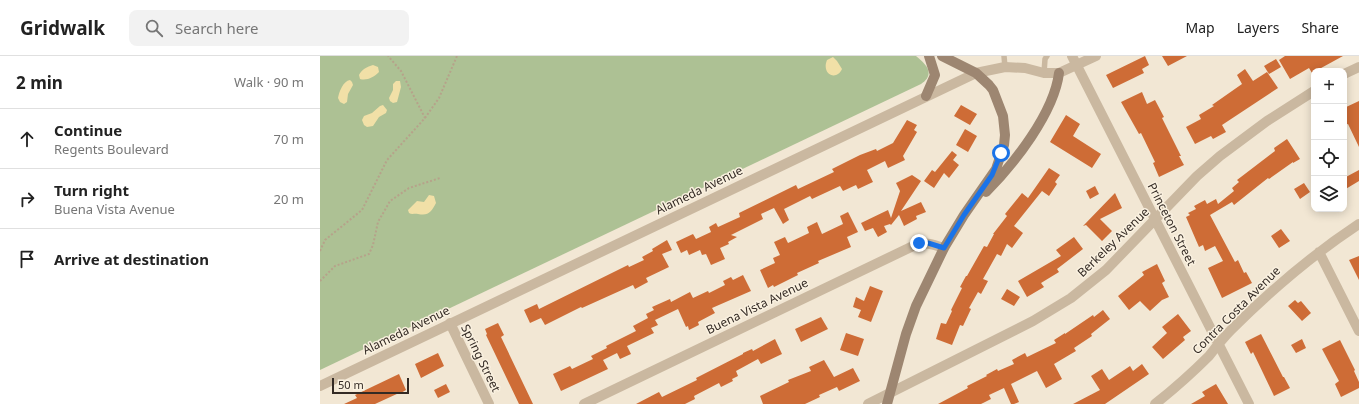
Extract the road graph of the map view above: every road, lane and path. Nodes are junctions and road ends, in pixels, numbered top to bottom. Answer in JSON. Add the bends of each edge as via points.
{"nodes":[{"id":1,"x":388,"y":56,"type":"edge"},
{"id":2,"x":457,"y":56,"type":"edge"},
{"id":3,"x":929,"y":56,"type":"edge"},
{"id":4,"x":942,"y":56,"type":"edge"},
{"id":5,"x":1004,"y":56,"type":"edge"},
{"id":6,"x":1047,"y":56,"type":"edge"},
{"id":7,"x":1072,"y":56,"type":"edge"},
{"id":8,"x":1096,"y":56,"type":"edge"},
{"id":9,"x":953,"y":58,"type":"edge"},
{"id":10,"x":1076,"y":66,"type":"junction"},
{"id":11,"x":1005,"y":67,"type":"junction"},
{"id":12,"x":1359,"y":67,"type":"edge"},
{"id":13,"x":976,"y":73,"type":"junction"},
{"id":14,"x":1044,"y":73,"type":"junction"},
{"id":15,"x":1059,"y":73,"type":"junction"},
{"id":16,"x":1347,"y":73,"type":"edge"},
{"id":17,"x":1311,"y":93,"type":"edge"},
{"id":18,"x":926,"y":96,"type":"junction"},
{"id":19,"x":425,"y":118,"type":"junction"},
{"id":20,"x":440,"y":178,"type":"dead end"},
{"id":21,"x":964,"y":215,"type":"junction"},
{"id":22,"x":1155,"y":220,"type":"junction"},
{"id":23,"x":1359,"y":224,"type":"edge"},
{"id":24,"x":944,"y":248,"type":"junction"},
{"id":25,"x":320,"y":251,"type":"edge"},
{"id":26,"x":1319,"y":252,"type":"junction"},
{"id":27,"x":320,"y":282,"type":"edge"},
{"id":28,"x":450,"y":324,"type":"junction"},
{"id":29,"x":1359,"y":331,"type":"edge"},
{"id":30,"x":1218,"y":345,"type":"junction"},
{"id":31,"x":320,"y":386,"type":"edge"},
{"id":32,"x":889,"y":393,"type":"junction"},
{"id":33,"x":489,"y":404,"type":"edge"},
{"id":34,"x":584,"y":404,"type":"edge"},
{"id":35,"x":868,"y":404,"type":"edge"},
{"id":36,"x":887,"y":404,"type":"edge"},
{"id":37,"x":1155,"y":404,"type":"edge"},
{"id":38,"x":1249,"y":404,"type":"edge"}],
"edges":[{"from":1,"to":19,"type":"path","via":[[401,71]]},
{"from":2,"to":19,"type":"path","via":[[439,98]]},
{"from":3,"to":18,"type":"main road","via":[[935,75]]},
{"from":4,"to":9,"type":"main road"},
{"from":5,"to":11,"type":"lane"},
{"from":6,"to":14,"type":"lane"},
{"from":7,"to":10,"type":"street","name":"Princeton Street"},
{"from":8,"to":10,"type":"street","name":"Alameda Avenue"},
{"from":9,"to":13,"type":"main road"},
{"from":10,"to":15,"type":"street","name":"Alameda Avenue"},
{"from":10,"to":22,"type":"street","name":"Princeton Street"},
{"from":11,"to":13,"type":"street","name":"Alameda Avenue"},
{"from":11,"to":14,"type":"street","name":"Alameda Avenue","via":[[1025,68]]},
{"from":12,"to":16,"type":"street"},
{"from":13,"to":18,"type":"street","name":"Alameda Avenue"},
{"from":13,"to":21,"type":"main road","via":[[993,90],[1003,116],[1005,135],[996,169]]},
{"from":14,"to":15,"type":"street","name":"Alameda Avenue"},
{"from":15,"to":21,"type":"main road","via":[[1053,96],[1024,148],[1002,176]]},
{"from":17,"to":22,"type":"street","name":"Berkeley Avenue","via":[[1220,156]]},
{"from":18,"to":28,"type":"street","name":"Alameda Avenue"},
{"from":19,"to":25,"type":"path","via":[[387,160],[362,210],[325,240]]},
{"from":20,"to":27,"type":"path","via":[[409,188],[390,201],[378,222],[374,244],[369,254],[335,266]]},
{"from":21,"to":24,"type":"main road"},
{"from":22,"to":30,"type":"street","name":"Princeton Street"},
{"from":22,"to":32,"type":"street","name":"Berkeley Avenue","via":[[1106,270],[1065,302],[1033,321]]},
{"from":23,"to":26,"type":"street","name":"Contra Costa Avenue"},
{"from":24,"to":32,"type":"main road","via":[[916,306]]},
{"from":24,"to":34,"type":"street","name":"Buena Vista Avenue","via":[[919,243]]},
{"from":26,"to":29,"type":"street"},
{"from":26,"to":30,"type":"street","name":"Contra Costa Avenue","via":[[1277,286]]},
{"from":28,"to":31,"type":"street","name":"Alameda Avenue"},
{"from":28,"to":33,"type":"street","name":"Spring Street"},
{"from":30,"to":37,"type":"street","name":"Contra Costa Avenue","via":[[1185,379]]},
{"from":30,"to":38,"type":"street","name":"Princeton Street"},
{"from":32,"to":35,"type":"street","name":"Berkeley Avenue"},
{"from":32,"to":36,"type":"main road"}]}
